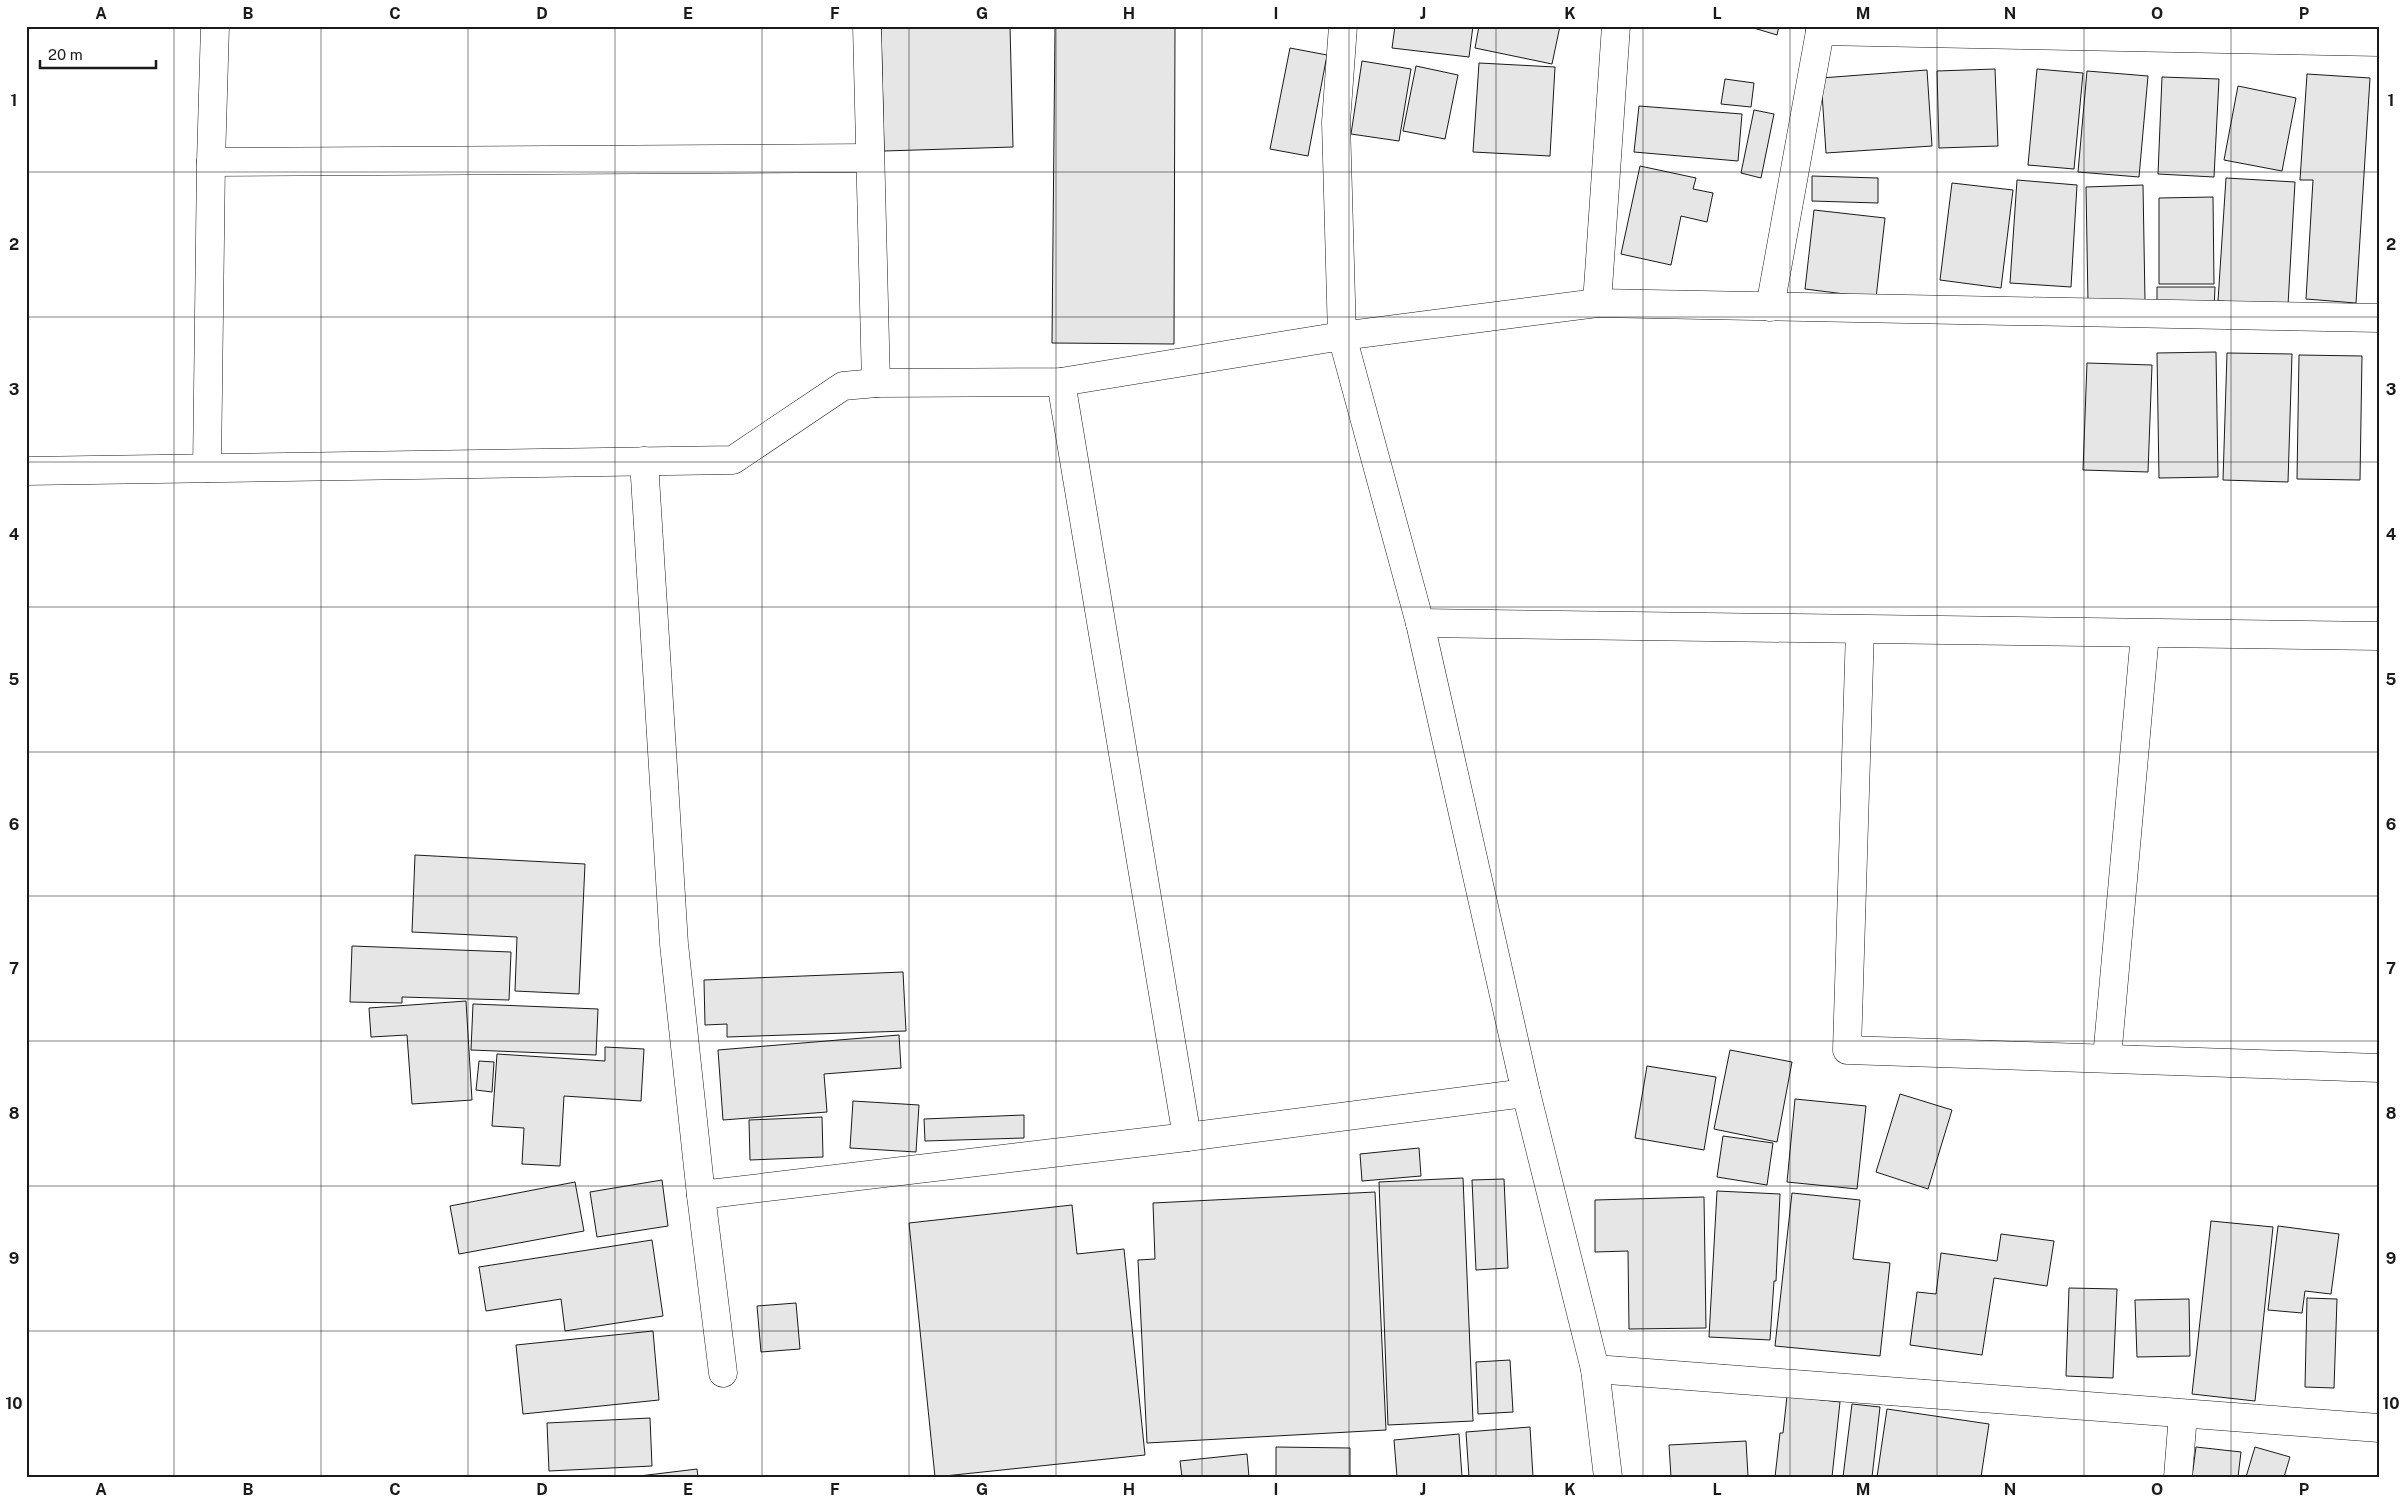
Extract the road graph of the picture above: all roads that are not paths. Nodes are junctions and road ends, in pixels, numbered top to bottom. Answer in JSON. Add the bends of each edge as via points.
{"nodes":[{"id":1,"x":215,"y":26,"type":"edge"},
{"id":2,"x":867,"y":26,"type":"edge"},
{"id":3,"x":1342,"y":26,"type":"edge"},
{"id":4,"x":1616,"y":26,"type":"edge"},
{"id":5,"x":1820,"y":28,"type":"edge"},
{"id":6,"x":2379,"y":42,"type":"edge"},
{"id":7,"x":869,"y":158,"type":"junction"},
{"id":8,"x":211,"y":162,"type":"junction"},
{"id":9,"x":1597,"y":303,"type":"junction"},
{"id":10,"x":1770,"y":307,"type":"junction"},
{"id":11,"x":2379,"y":318,"type":"edge"},
{"id":12,"x":1342,"y":336,"type":"junction"},
{"id":13,"x":1061,"y":382,"type":"junction"},
{"id":14,"x":876,"y":383,"type":"junction"},
{"id":15,"x":644,"y":461,"type":"junction"},
{"id":16,"x":208,"y":468,"type":"junction"},
{"id":17,"x":26,"y":471,"type":"edge"},
{"id":18,"x":1420,"y":624,"type":"junction"},
{"id":19,"x":1860,"y":630,"type":"junction"},
{"id":20,"x":2146,"y":634,"type":"junction"},
{"id":21,"x":2379,"y":636,"type":"edge"},
{"id":22,"x":2107,"y":1058,"type":"junction"},
{"id":23,"x":2379,"y":1068,"type":"edge"},
{"id":24,"x":1526,"y":1093,"type":"junction"},
{"id":25,"x":1187,"y":1137,"type":"junction"},
{"id":26,"x":701,"y":1195,"type":"junction"},
{"id":27,"x":1595,"y":1369,"type":"junction"},
{"id":28,"x":723,"y":1373,"type":"dead end"},
{"id":29,"x":2183,"y":1414,"type":"junction"},
{"id":30,"x":2379,"y":1428,"type":"edge"},
{"id":31,"x":1608,"y":1477,"type":"edge"},
{"id":32,"x":2178,"y":1477,"type":"edge"}],
"edges":[{"from":1,"to":8,"type":"street"},
{"from":2,"to":7,"type":"street"},
{"from":3,"to":12,"type":"street","via":[[1336,122]]},
{"from":4,"to":9,"type":"street"},
{"from":5,"to":6,"type":"street"},
{"from":5,"to":10,"type":"street"},
{"from":7,"to":8,"type":"street"},
{"from":7,"to":14,"type":"street"},
{"from":8,"to":16,"type":"street"},
{"from":9,"to":10,"type":"street"},
{"from":9,"to":12,"type":"street"},
{"from":10,"to":11,"type":"street"},
{"from":12,"to":13,"type":"street"},
{"from":12,"to":18,"type":"street"},
{"from":13,"to":14,"type":"street"},
{"from":13,"to":25,"type":"street"},
{"from":14,"to":15,"type":"street","via":[[843,386],[732,460]]},
{"from":15,"to":16,"type":"street"},
{"from":15,"to":26,"type":"street","via":[[674,944]]},
{"from":16,"to":17,"type":"street"},
{"from":18,"to":19,"type":"street"},
{"from":18,"to":24,"type":"street"},
{"from":19,"to":20,"type":"street"},
{"from":19,"to":22,"type":"street","via":[[1847,1050]]},
{"from":20,"to":21,"type":"street"},
{"from":20,"to":22,"type":"street"},
{"from":22,"to":23,"type":"street"},
{"from":24,"to":25,"type":"street"},
{"from":24,"to":27,"type":"street"},
{"from":25,"to":26,"type":"street"},
{"from":26,"to":28,"type":"street"},
{"from":27,"to":29,"type":"street"},
{"from":27,"to":31,"type":"street"},
{"from":29,"to":30,"type":"street"},
{"from":29,"to":32,"type":"street"}]}
